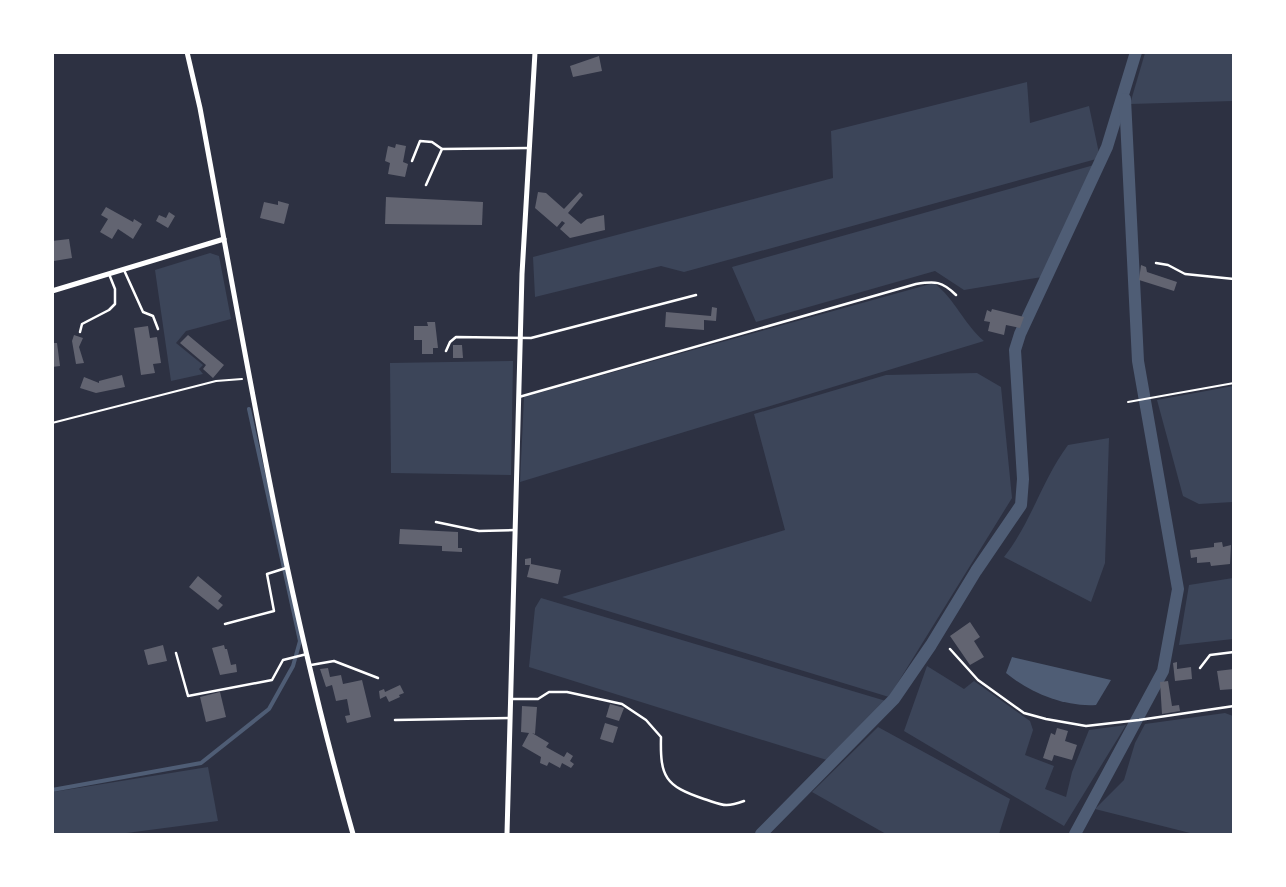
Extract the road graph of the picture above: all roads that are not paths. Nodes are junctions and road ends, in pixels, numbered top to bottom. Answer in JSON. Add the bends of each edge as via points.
{"nodes":[{"id":1,"x":187,"y":52,"type":"edge"},
{"id":2,"x":534,"y":52,"type":"edge"},
{"id":3,"x":529,"y":148,"type":"junction"},
{"id":4,"x":442,"y":150,"type":"junction"},
{"id":5,"x":412,"y":161,"type":"dead end"},
{"id":6,"x":426,"y":185,"type":"dead end"},
{"id":7,"x":224,"y":239,"type":"junction"},
{"id":8,"x":1156,"y":263,"type":"dead end"},
{"id":9,"x":124,"y":270,"type":"junction"},
{"id":10,"x":109,"y":274,"type":"junction"},
{"id":11,"x":1234,"y":279,"type":"edge"},
{"id":12,"x":52,"y":291,"type":"edge"},
{"id":13,"x":696,"y":295,"type":"dead end"},
{"id":14,"x":956,"y":295,"type":"dead end"},
{"id":15,"x":158,"y":329,"type":"dead end"},
{"id":16,"x":80,"y":332,"type":"dead end"},
{"id":17,"x":520,"y":338,"type":"junction"},
{"id":18,"x":446,"y":351,"type":"dead end"},
{"id":19,"x":519,"y":397,"type":"junction"},
{"id":20,"x":436,"y":522,"type":"dead end"},
{"id":21,"x":516,"y":530,"type":"junction"},
{"id":22,"x":288,"y":568,"type":"junction"},
{"id":23,"x":225,"y":624,"type":"dead end"},
{"id":24,"x":950,"y":649,"type":"dead end"},
{"id":25,"x":1234,"y":652,"type":"edge"},
{"id":26,"x":176,"y":653,"type":"dead end"},
{"id":27,"x":308,"y":653,"type":"junction"},
{"id":28,"x":311,"y":665,"type":"junction"},
{"id":29,"x":1200,"y":668,"type":"dead end"},
{"id":30,"x":378,"y":678,"type":"dead end"},
{"id":31,"x":512,"y":699,"type":"junction"},
{"id":32,"x":1234,"y":706,"type":"edge"},
{"id":33,"x":512,"y":718,"type":"junction"},
{"id":34,"x":395,"y":720,"type":"dead end"},
{"id":35,"x":744,"y":801,"type":"dead end"},
{"id":36,"x":353,"y":834,"type":"edge"},
{"id":37,"x":507,"y":834,"type":"edge"}],
"edges":[{"from":1,"to":7,"type":"street"},
{"from":2,"to":3,"type":"street"},
{"from":3,"to":4,"type":"lane"},
{"from":3,"to":17,"type":"street"},
{"from":4,"to":5,"type":"lane","via":[[432,142],[420,141]]},
{"from":4,"to":6,"type":"lane"},
{"from":7,"to":9,"type":"street"},
{"from":7,"to":22,"type":"street"},
{"from":8,"to":11,"type":"lane","via":[[1185,274]]},
{"from":9,"to":10,"type":"street"},
{"from":9,"to":15,"type":"lane","via":[[143,312],[152,316]]},
{"from":10,"to":12,"type":"street"},
{"from":10,"to":16,"type":"lane","via":[[115,289],[114,304],[82,324]]},
{"from":13,"to":17,"type":"lane","via":[[531,338]]},
{"from":14,"to":19,"type":"lane","via":[[945,284],[935,281],[916,284]]},
{"from":17,"to":18,"type":"lane","via":[[456,337]]},
{"from":17,"to":19,"type":"street"},
{"from":19,"to":21,"type":"street"},
{"from":20,"to":21,"type":"lane","via":[[479,531]]},
{"from":21,"to":31,"type":"street"},
{"from":22,"to":23,"type":"lane","via":[[267,574],[274,612]]},
{"from":22,"to":27,"type":"street"},
{"from":24,"to":32,"type":"lane","via":[[978,680],[1024,713],[1046,719],[1086,726]]},
{"from":25,"to":29,"type":"lane","via":[[1210,655]]},
{"from":26,"to":27,"type":"lane","via":[[188,696],[272,680],[283,660]]},
{"from":27,"to":28,"type":"street"},
{"from":28,"to":30,"type":"lane","via":[[334,661]]},
{"from":28,"to":36,"type":"street"},
{"from":31,"to":33,"type":"street"},
{"from":31,"to":35,"type":"lane","via":[[538,700],[549,692],[567,692],[622,704],[646,720],[661,737],[660,762],[670,783],[680,791],[729,807]]},
{"from":33,"to":34,"type":"lane"},
{"from":33,"to":37,"type":"street"}]}
